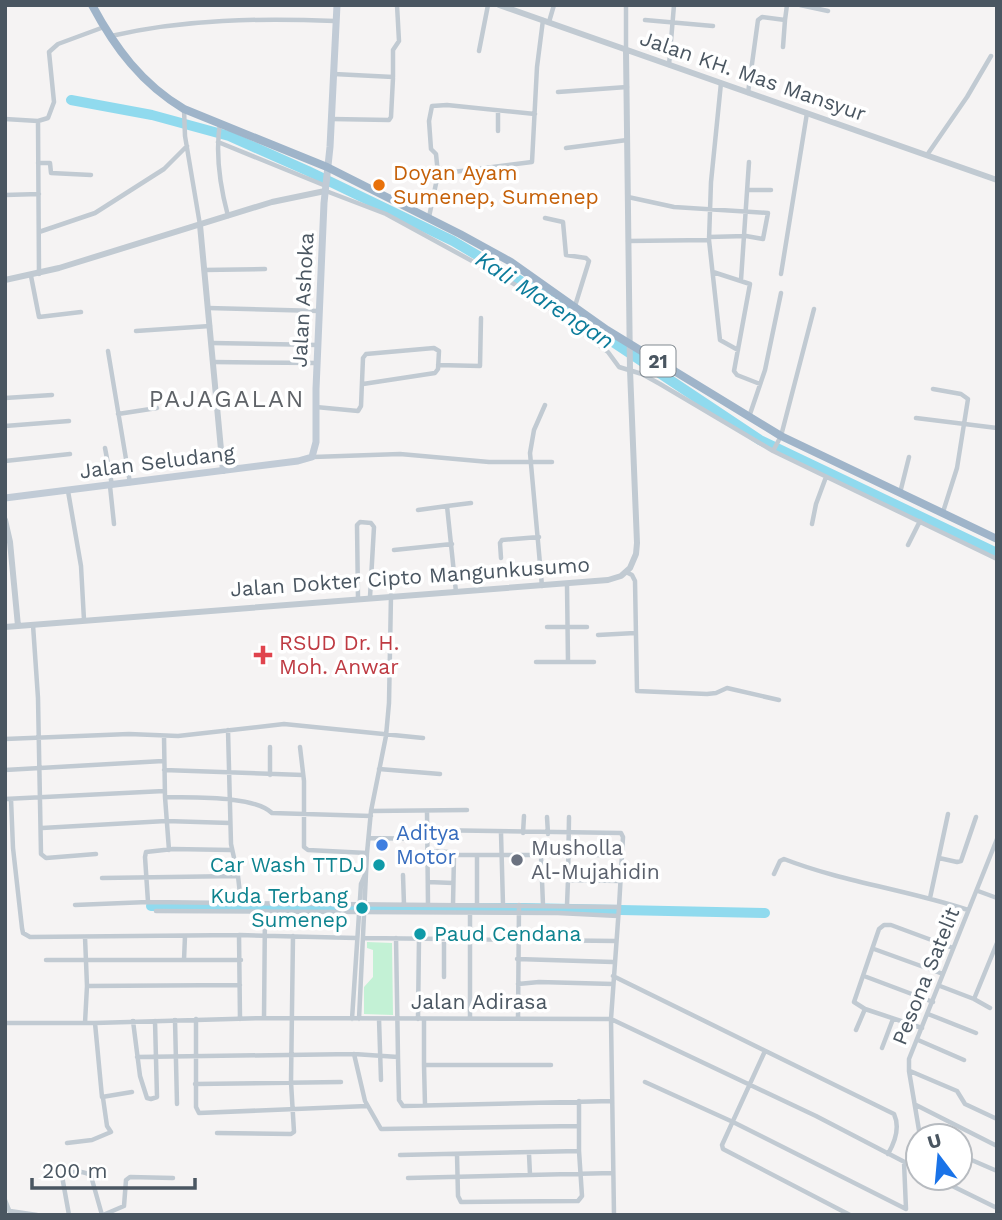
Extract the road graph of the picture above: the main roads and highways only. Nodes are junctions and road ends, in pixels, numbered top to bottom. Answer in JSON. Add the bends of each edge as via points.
{"nodes":[{"id":1,"x":92,"y":5,"type":"edge"},
{"id":2,"x":337,"y":5,"type":"edge"},
{"id":3,"x":327,"y":170,"type":"junction"},
{"id":4,"x":312,"y":457,"type":"joint"},
{"id":5,"x":5,"y":498,"type":"edge"},
{"id":6,"x":997,"y":539,"type":"edge"}],
"edges":[{"from":1,"to":3,"type":"highway","number":"21","via":[[130,64],[184,113]]},
{"from":2,"to":3,"type":"main road","name":"Jalan Ashoka"},
{"from":3,"to":4,"type":"main road","name":"Jalan Ashoka"},
{"from":3,"to":6,"type":"highway","number":"21","via":[[511,262],[629,348],[749,417],[777,444]]},
{"from":4,"to":5,"type":"main road","name":"Jalan Seludang"}]}
